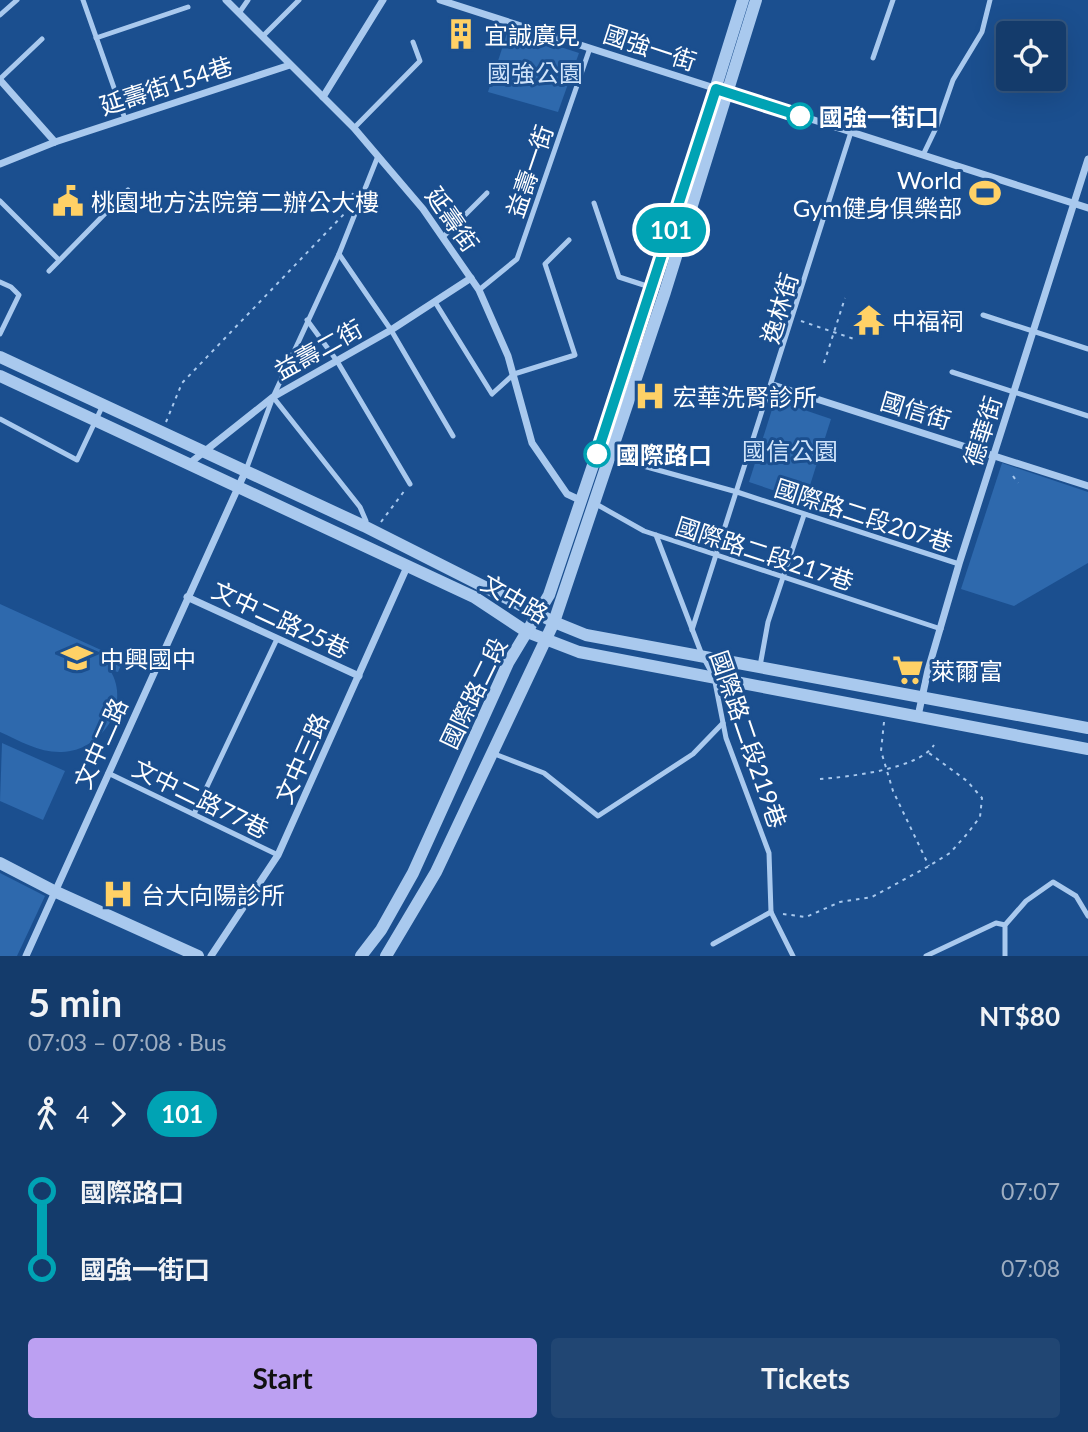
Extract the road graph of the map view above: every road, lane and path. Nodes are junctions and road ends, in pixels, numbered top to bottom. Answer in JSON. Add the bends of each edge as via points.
{"nodes":[{"id":1,"x":17,"y":0,"type":"edge"},
{"id":2,"x":82,"y":0,"type":"edge"},
{"id":3,"x":226,"y":0,"type":"edge"},
{"id":4,"x":248,"y":0,"type":"edge"},
{"id":5,"x":299,"y":0,"type":"edge"},
{"id":6,"x":383,"y":0,"type":"edge"},
{"id":7,"x":440,"y":0,"type":"edge"},
{"id":8,"x":743,"y":0,"type":"edge"},
{"id":9,"x":756,"y":0,"type":"edge"},
{"id":10,"x":893,"y":0,"type":"edge"},
{"id":11,"x":990,"y":0,"type":"edge"},
{"id":12,"x":188,"y":6,"type":"dead end"},
{"id":13,"x":239,"y":13,"type":"junction"},
{"id":14,"x":0,"y":15,"type":"edge"},
{"id":15,"x":263,"y":36,"type":"junction"},
{"id":16,"x":96,"y":38,"type":"junction"},
{"id":17,"x":42,"y":39,"type":"dead end"},
{"id":18,"x":413,"y":42,"type":"dead end"},
{"id":19,"x":590,"y":48,"type":"junction"},
{"id":20,"x":873,"y":58,"type":"dead end"},
{"id":21,"x":290,"y":65,"type":"junction"},
{"id":22,"x":0,"y":79,"type":"edge"},
{"id":23,"x":722,"y":91,"type":"junction"},
{"id":24,"x":323,"y":97,"type":"junction"},
{"id":25,"x":125,"y":119,"type":"junction"},
{"id":26,"x":354,"y":128,"type":"junction"},
{"id":27,"x":852,"y":132,"type":"junction"},
{"id":28,"x":55,"y":142,"type":"junction"},
{"id":29,"x":923,"y":155,"type":"junction"},
{"id":30,"x":379,"y":156,"type":"junction"},
{"id":31,"x":1088,"y":159,"type":"edge"},
{"id":32,"x":0,"y":164,"type":"edge"},
{"id":33,"x":128,"y":190,"type":"dead end"},
{"id":34,"x":486,"y":192,"type":"dead end"},
{"id":35,"x":353,"y":193,"type":"dead end"},
{"id":36,"x":0,"y":201,"type":"edge"},
{"id":37,"x":594,"y":203,"type":"dead end"},
{"id":38,"x":1074,"y":203,"type":"junction"},
{"id":39,"x":1088,"y":208,"type":"edge"},
{"id":40,"x":443,"y":237,"type":"junction"},
{"id":41,"x":569,"y":240,"type":"dead end"},
{"id":42,"x":339,"y":254,"type":"junction"},
{"id":43,"x":58,"y":259,"type":"junction"},
{"id":44,"x":48,"y":271,"type":"dead end"},
{"id":45,"x":471,"y":278,"type":"junction"},
{"id":46,"x":0,"y":282,"type":"edge"},
{"id":47,"x":653,"y":288,"type":"junction"},
{"id":48,"x":479,"y":290,"type":"junction"},
{"id":49,"x":845,"y":298,"type":"dead end"},
{"id":50,"x":435,"y":302,"type":"junction"},
{"id":51,"x":983,"y":315,"type":"dead end"},
{"id":52,"x":794,"y":319,"type":"junction"},
{"id":53,"x":307,"y":320,"type":"junction"},
{"id":54,"x":391,"y":330,"type":"junction"},
{"id":55,"x":834,"y":332,"type":"junction"},
{"id":56,"x":1032,"y":332,"type":"junction"},
{"id":57,"x":0,"y":334,"type":"edge"},
{"id":58,"x":854,"y":339,"type":"dead end"},
{"id":59,"x":1088,"y":349,"type":"edge"},
{"id":60,"x":0,"y":357,"type":"edge"},
{"id":61,"x":337,"y":361,"type":"junction"},
{"id":62,"x":824,"y":363,"type":"dead end"},
{"id":63,"x":952,"y":372,"type":"dead end"},
{"id":64,"x":514,"y":374,"type":"junction"},
{"id":65,"x":0,"y":376,"type":"edge"},
{"id":66,"x":773,"y":385,"type":"junction"},
{"id":67,"x":1016,"y":391,"type":"junction"},
{"id":68,"x":273,"y":397,"type":"junction"},
{"id":69,"x":103,"y":405,"type":"junction"},
{"id":70,"x":1088,"y":416,"type":"edge"},
{"id":71,"x":0,"y":419,"type":"edge"},
{"id":72,"x":96,"y":420,"type":"junction"},
{"id":73,"x":161,"y":432,"type":"junction"},
{"id":74,"x":453,"y":436,"type":"dead end"},
{"id":75,"x":207,"y":452,"type":"junction"},
{"id":76,"x":995,"y":454,"type":"junction"},
{"id":77,"x":604,"y":455,"type":"junction"},
{"id":78,"x":190,"y":463,"type":"junction"},
{"id":79,"x":246,"y":470,"type":"junction"},
{"id":80,"x":1013,"y":476,"type":"dead end"},
{"id":81,"x":1017,"y":483,"type":"dead end"},
{"id":82,"x":410,"y":484,"type":"joint"},
{"id":83,"x":239,"y":486,"type":"junction"},
{"id":84,"x":1088,"y":486,"type":"edge"},
{"id":85,"x":737,"y":492,"type":"junction"},
{"id":86,"x":588,"y":502,"type":"junction"},
{"id":87,"x":804,"y":515,"type":"junction"},
{"id":88,"x":369,"y":529,"type":"junction"},
{"id":89,"x":656,"y":536,"type":"junction"},
{"id":90,"x":717,"y":555,"type":"junction"},
{"id":91,"x":959,"y":564,"type":"junction"},
{"id":92,"x":407,"y":566,"type":"junction"},
{"id":93,"x":784,"y":578,"type":"junction"},
{"id":94,"x":187,"y":597,"type":"junction"},
{"id":95,"x":539,"y":614,"type":"junction"},
{"id":96,"x":554,"y":622,"type":"junction"},
{"id":97,"x":941,"y":629,"type":"junction"},
{"id":98,"x":692,"y":630,"type":"junction"},
{"id":99,"x":527,"y":632,"type":"junction"},
{"id":100,"x":277,"y":639,"type":"junction"},
{"id":101,"x":545,"y":640,"type":"junction"},
{"id":102,"x":702,"y":655,"type":"junction"},
{"id":103,"x":760,"y":666,"type":"junction"},
{"id":104,"x":359,"y":676,"type":"junction"},
{"id":105,"x":714,"y":677,"type":"junction"},
{"id":106,"x":922,"y":696,"type":"junction"},
{"id":107,"x":886,"y":710,"type":"junction"},
{"id":108,"x":918,"y":716,"type":"junction"},
{"id":109,"x":723,"y":723,"type":"junction"},
{"id":110,"x":1088,"y":728,"type":"edge"},
{"id":111,"x":934,"y":745,"type":"dead end"},
{"id":112,"x":1088,"y":749,"type":"edge"},
{"id":113,"x":492,"y":753,"type":"junction"},
{"id":114,"x":929,"y":753,"type":"junction"},
{"id":115,"x":886,"y":768,"type":"junction"},
{"id":116,"x":108,"y":774,"type":"junction"},
{"id":117,"x":820,"y":779,"type":"dead end"},
{"id":118,"x":194,"y":814,"type":"junction"},
{"id":119,"x":278,"y":855,"type":"junction"},
{"id":120,"x":0,"y":863,"type":"edge"},
{"id":121,"x":929,"y":866,"type":"junction"},
{"id":122,"x":54,"y":891,"type":"junction"},
{"id":123,"x":771,"y":912,"type":"junction"},
{"id":124,"x":1088,"y":916,"type":"edge"},
{"id":125,"x":1005,"y":925,"type":"junction"},
{"id":126,"x":713,"y":944,"type":"dead end"},
{"id":127,"x":26,"y":956,"type":"edge"},
{"id":128,"x":198,"y":956,"type":"edge"},
{"id":129,"x":211,"y":956,"type":"edge"},
{"id":130,"x":361,"y":956,"type":"edge"},
{"id":131,"x":386,"y":956,"type":"edge"},
{"id":132,"x":793,"y":956,"type":"edge"},
{"id":133,"x":926,"y":956,"type":"edge"},
{"id":134,"x":1005,"y":956,"type":"edge"}],
"edges":[{"from":1,"to":14,"type":"lane"},
{"from":2,"to":16,"type":"lane"},
{"from":3,"to":13,"type":"street","name":"延壽街"},
{"from":4,"to":13,"type":"lane"},
{"from":5,"to":15,"type":"lane"},
{"from":6,"to":24,"type":"street"},
{"from":7,"to":19,"type":"street","name":"國強一街"},
{"from":8,"to":23,"type":"street","name":"國際路二段"},
{"from":9,"to":23,"type":"street","name":"國際路二段"},
{"from":10,"to":20,"type":"lane"},
{"from":11,"to":29,"type":"lane","via":[[982,32],[953,80]]},
{"from":12,"to":16,"type":"lane"},
{"from":13,"to":15,"type":"street","name":"延壽街"},
{"from":15,"to":21,"type":"street","name":"延壽街"},
{"from":16,"to":25,"type":"lane"},
{"from":17,"to":22,"type":"lane"},
{"from":18,"to":26,"type":"lane","via":[[420,61]]},
{"from":19,"to":23,"type":"street","name":"國強一街"},
{"from":19,"to":48,"type":"lane","name":"益壽一街","via":[[517,259]]},
{"from":21,"to":24,"type":"street","name":"延壽街"},
{"from":21,"to":25,"type":"street","name":"延壽街154巷"},
{"from":22,"to":28,"type":"street"},
{"from":23,"to":27,"type":"street","name":"國強一街"},
{"from":23,"to":47,"type":"street","name":"國際路二段"},
{"from":23,"to":77,"type":"street","name":"國際路二段"},
{"from":24,"to":26,"type":"street","name":"延壽街"},
{"from":25,"to":28,"type":"street","name":"延壽街154巷"},
{"from":26,"to":30,"type":"street","name":"延壽街"},
{"from":27,"to":29,"type":"street","name":"國強一街"},
{"from":27,"to":52,"type":"lane","name":"逸林街"},
{"from":28,"to":32,"type":"street","name":"延壽街154巷"},
{"from":29,"to":38,"type":"street","name":"國強一街"},
{"from":30,"to":40,"type":"street","name":"延壽街"},
{"from":30,"to":42,"type":"lane"},
{"from":31,"to":38,"type":"street","name":"德華街"},
{"from":33,"to":43,"type":"lane"},
{"from":34,"to":40,"type":"lane"},
{"from":35,"to":73,"type":"path","via":[[345,213],[182,383]]},
{"from":36,"to":43,"type":"lane"},
{"from":37,"to":47,"type":"lane","via":[[619,277]]},
{"from":38,"to":39,"type":"street","name":"國強一街"},
{"from":38,"to":56,"type":"street","name":"德華街"},
{"from":40,"to":45,"type":"street","name":"延壽街"},
{"from":41,"to":64,"type":"lane","via":[[545,264],[575,355]]},
{"from":42,"to":53,"type":"lane"},
{"from":42,"to":54,"type":"lane"},
{"from":43,"to":44,"type":"lane"},
{"from":45,"to":48,"type":"street","name":"延壽街"},
{"from":45,"to":50,"type":"street","name":"益壽二街"},
{"from":46,"to":57,"type":"lane","via":[[19,295]]},
{"from":47,"to":77,"type":"street","name":"國際路二段"},
{"from":48,"to":64,"type":"street","name":"延壽街"},
{"from":49,"to":55,"type":"path"},
{"from":50,"to":54,"type":"street","name":"益壽二街"},
{"from":50,"to":64,"type":"lane","via":[[492,394]]},
{"from":51,"to":56,"type":"lane"},
{"from":52,"to":55,"type":"path"},
{"from":52,"to":66,"type":"lane","name":"逸林街"},
{"from":53,"to":61,"type":"lane"},
{"from":53,"to":68,"type":"lane"},
{"from":54,"to":61,"type":"street","name":"益壽二街"},
{"from":54,"to":74,"type":"lane"},
{"from":55,"to":58,"type":"path"},
{"from":55,"to":62,"type":"path"},
{"from":56,"to":59,"type":"lane"},
{"from":56,"to":67,"type":"street","name":"德華街"},
{"from":60,"to":69,"type":"street","name":"文中路"},
{"from":61,"to":68,"type":"street","name":"益壽二街"},
{"from":61,"to":82,"type":"lane"},
{"from":63,"to":67,"type":"lane"},
{"from":64,"to":86,"type":"street","name":"延壽街","via":[[532,443],[567,494]]},
{"from":65,"to":72,"type":"street","name":"文中路"},
{"from":66,"to":76,"type":"street","name":"國信街"},
{"from":66,"to":85,"type":"lane","name":"逸林街"},
{"from":67,"to":70,"type":"lane"},
{"from":67,"to":76,"type":"street","name":"德華街"},
{"from":68,"to":75,"type":"street","name":"益壽二街"},
{"from":68,"to":79,"type":"lane"},
{"from":68,"to":88,"type":"lane","via":[[360,507]]},
{"from":69,"to":72,"type":"lane"},
{"from":69,"to":73,"type":"street","name":"文中路"},
{"from":71,"to":72,"type":"lane","via":[[76,460]]},
{"from":72,"to":78,"type":"street","name":"文中路"},
{"from":73,"to":75,"type":"street","name":"文中路"},
{"from":75,"to":78,"type":"street","name":"益壽二街"},
{"from":75,"to":79,"type":"street","name":"文中路"},
{"from":76,"to":84,"type":"street","name":"國信街"},
{"from":76,"to":91,"type":"street","name":"德華街"},
{"from":77,"to":85,"type":"lane","name":"國際路二段207巷"},
{"from":77,"to":86,"type":"street","name":"國際路二段"},
{"from":78,"to":83,"type":"street","name":"文中路"},
{"from":79,"to":83,"type":"street","name":"文中二路"},
{"from":79,"to":88,"type":"street","name":"文中路"},
{"from":80,"to":81,"type":"path"},
{"from":82,"to":88,"type":"path"},
{"from":83,"to":92,"type":"street","name":"文中路"},
{"from":83,"to":94,"type":"street","name":"文中二路"},
{"from":85,"to":87,"type":"lane","name":"國際路二段207巷"},
{"from":85,"to":90,"type":"lane","name":"逸林街"},
{"from":86,"to":89,"type":"lane","name":"國際路二段217巷"},
{"from":86,"to":95,"type":"street","name":"國際路二段"},
{"from":86,"to":96,"type":"street","name":"國際路二段"},
{"from":87,"to":91,"type":"lane","name":"國際路二段207巷"},
{"from":87,"to":93,"type":"lane"},
{"from":88,"to":95,"type":"street","name":"文中路"},
{"from":89,"to":90,"type":"lane","name":"國際路二段217巷"},
{"from":89,"to":98,"type":"lane","name":"國際路二段219巷"},
{"from":90,"to":93,"type":"lane","name":"國際路二段217巷"},
{"from":90,"to":98,"type":"lane","name":"逸林街"},
{"from":91,"to":97,"type":"street","name":"德華街"},
{"from":92,"to":99,"type":"street","name":"文中路","via":[[474,597]]},
{"from":92,"to":104,"type":"street","name":"文中三路"},
{"from":93,"to":97,"type":"lane","name":"國際路二段217巷"},
{"from":93,"to":103,"type":"lane","via":[[768,622]]},
{"from":94,"to":100,"type":"street","name":"文中二路25巷"},
{"from":94,"to":116,"type":"street","name":"文中二路"},
{"from":95,"to":96,"type":"street","name":"文中路"},
{"from":95,"to":99,"type":"street","name":"國際路二段"},
{"from":96,"to":101,"type":"street","name":"國際路二段"},
{"from":96,"to":102,"type":"street","name":"文中路","via":[[586,635]]},
{"from":97,"to":106,"type":"street","name":"德華街"},
{"from":98,"to":102,"type":"lane","name":"國際路二段219巷"},
{"from":99,"to":101,"type":"street","name":"文中路"},
{"from":99,"to":130,"type":"street","name":"國際路二段","via":[[508,663],[413,873]]},
{"from":100,"to":104,"type":"street","name":"文中二路25巷"},
{"from":100,"to":118,"type":"lane"},
{"from":101,"to":105,"type":"street","name":"文中路","via":[[579,652]]},
{"from":101,"to":113,"type":"street","name":"國際路二段"},
{"from":102,"to":103,"type":"street","name":"文中路"},
{"from":102,"to":105,"type":"lane","name":"國際路二段219巷"},
{"from":103,"to":106,"type":"street","name":"文中路"},
{"from":104,"to":119,"type":"street","name":"文中三路"},
{"from":105,"to":107,"type":"street","name":"文中路"},
{"from":105,"to":109,"type":"lane","name":"國際路二段219巷"},
{"from":106,"to":108,"type":"street","name":"德華街"},
{"from":106,"to":110,"type":"street","name":"文中路"},
{"from":107,"to":108,"type":"street","name":"文中路"},
{"from":107,"to":115,"type":"path","via":[[881,751]]},
{"from":108,"to":112,"type":"street","name":"文中路"},
{"from":109,"to":113,"type":"lane","via":[[694,754],[598,816],[544,773]]},
{"from":109,"to":123,"type":"lane","name":"國際路二段219巷","via":[[769,852]]},
{"from":111,"to":114,"type":"path"},
{"from":113,"to":131,"type":"street","name":"國際路二段","via":[[436,872]]},
{"from":114,"to":115,"type":"path"},
{"from":114,"to":121,"type":"path","via":[[982,798],[980,817],[967,834],[950,853]]},
{"from":115,"to":117,"type":"path"},
{"from":115,"to":121,"type":"path","via":[[892,791]]},
{"from":116,"to":118,"type":"lane","name":"文中二路77巷"},
{"from":116,"to":122,"type":"street","name":"文中二路"},
{"from":118,"to":119,"type":"lane","name":"文中二路77巷"},
{"from":119,"to":129,"type":"street","name":"文中三路"},
{"from":120,"to":122,"type":"street"},
{"from":121,"to":123,"type":"path","via":[[872,897],[840,902],[806,917]]},
{"from":122,"to":127,"type":"street","name":"文中二路"},
{"from":122,"to":128,"type":"street"},
{"from":123,"to":126,"type":"lane"},
{"from":123,"to":132,"type":"lane","name":"國際路二段219巷"},
{"from":124,"to":125,"type":"lane","via":[[1076,896],[1052,882]]},
{"from":125,"to":133,"type":"lane","via":[[996,923]]},
{"from":125,"to":134,"type":"lane"}]}
